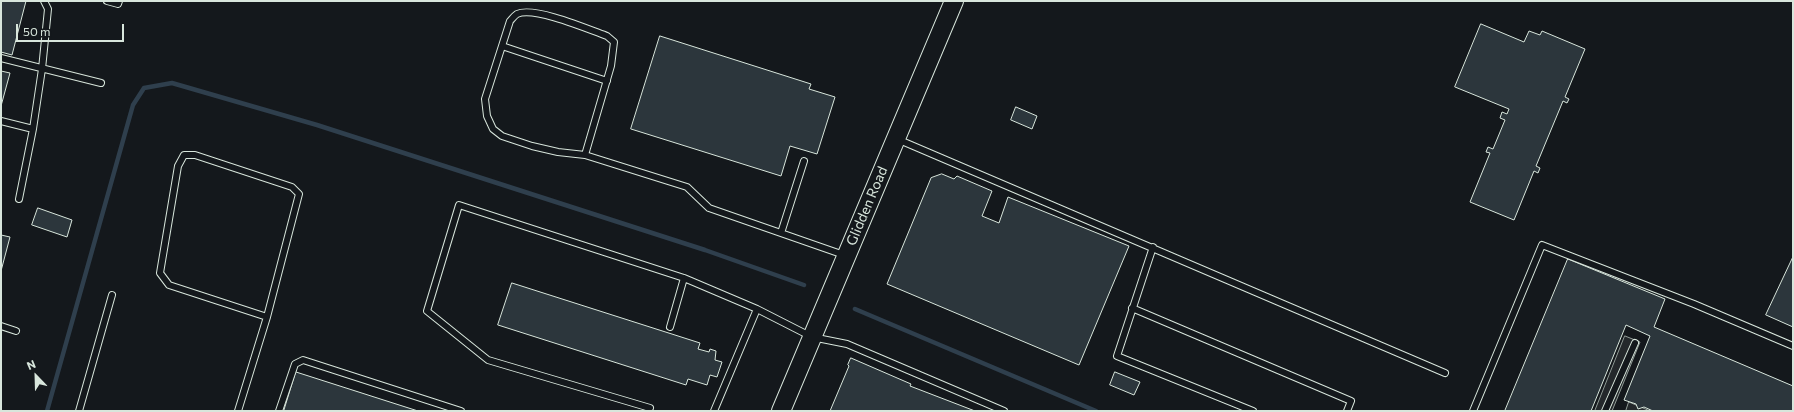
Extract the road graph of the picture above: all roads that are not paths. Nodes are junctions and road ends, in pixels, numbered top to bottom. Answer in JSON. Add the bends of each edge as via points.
{"nodes":[{"id":1,"x":44,"y":1,"type":"edge"},
{"id":2,"x":107,"y":1,"type":"edge"},
{"id":3,"x":119,"y":1,"type":"edge"},
{"id":4,"x":954,"y":1,"type":"edge"},
{"id":5,"x":502,"y":46,"type":"junction"},
{"id":6,"x":1,"y":58,"type":"edge"},
{"id":7,"x":42,"y":69,"type":"junction"},
{"id":8,"x":607,"y":81,"type":"junction"},
{"id":9,"x":101,"y":83,"type":"dead end"},
{"id":10,"x":1,"y":121,"type":"edge"},
{"id":11,"x":33,"y":129,"type":"junction"},
{"id":12,"x":896,"y":138,"type":"junction"},
{"id":13,"x":585,"y":155,"type":"junction"},
{"id":14,"x":804,"y":161,"type":"dead end"},
{"id":15,"x":19,"y":200,"type":"dead end"},
{"id":16,"x":781,"y":233,"type":"junction"},
{"id":17,"x":1153,"y":247,"type":"junction"},
{"id":18,"x":846,"y":256,"type":"junction"},
{"id":19,"x":684,"y":278,"type":"junction"},
{"id":20,"x":112,"y":295,"type":"dead end"},
{"id":21,"x":1132,"y":308,"type":"junction"},
{"id":22,"x":757,"y":309,"type":"junction"},
{"id":23,"x":267,"y":317,"type":"junction"},
{"id":24,"x":1,"y":326,"type":"edge"},
{"id":25,"x":670,"y":327,"type":"dead end"},
{"id":26,"x":16,"y":331,"type":"dead end"},
{"id":27,"x":812,"y":337,"type":"junction"},
{"id":28,"x":1635,"y":343,"type":"dead end"},
{"id":29,"x":1793,"y":346,"type":"edge"},
{"id":30,"x":1445,"y":373,"type":"dead end"},
{"id":31,"x":650,"y":408,"type":"dead end"},
{"id":32,"x":79,"y":411,"type":"edge"},
{"id":33,"x":238,"y":411,"type":"edge"},
{"id":34,"x":279,"y":411,"type":"edge"},
{"id":35,"x":461,"y":411,"type":"edge"},
{"id":36,"x":714,"y":411,"type":"edge"},
{"id":37,"x":781,"y":411,"type":"edge"},
{"id":38,"x":1004,"y":411,"type":"edge"},
{"id":39,"x":1253,"y":411,"type":"edge"},
{"id":40,"x":1347,"y":411,"type":"edge"},
{"id":41,"x":1472,"y":411,"type":"edge"},
{"id":42,"x":1605,"y":411,"type":"edge"}],
"edges":[{"from":1,"to":7,"type":"lane","via":[[48,9]]},
{"from":2,"to":3,"type":"lane","via":[[118,4]]},
{"from":4,"to":12,"type":"street","name":"Glidden Road"},
{"from":5,"to":8,"type":"lane"},
{"from":5,"to":8,"type":"lane","via":[[510,21],[516,14],[541,13],[607,36],[614,42]]},
{"from":5,"to":13,"type":"lane","via":[[485,99],[487,116],[493,129],[502,136],[532,146]]},
{"from":6,"to":7,"type":"lane"},
{"from":7,"to":9,"type":"lane"},
{"from":7,"to":11,"type":"lane"},
{"from":8,"to":13,"type":"lane"},
{"from":10,"to":11,"type":"lane"},
{"from":11,"to":15,"type":"lane"},
{"from":12,"to":17,"type":"lane"},
{"from":12,"to":18,"type":"street","name":"Glidden Road"},
{"from":13,"to":16,"type":"lane","via":[[687,187],[709,208]]},
{"from":14,"to":16,"type":"lane"},
{"from":16,"to":18,"type":"lane"},
{"from":17,"to":21,"type":"lane"},
{"from":17,"to":30,"type":"lane"},
{"from":18,"to":27,"type":"street","name":"Glidden Road"},
{"from":19,"to":22,"type":"lane"},
{"from":19,"to":25,"type":"lane"},
{"from":19,"to":31,"type":"lane","via":[[459,205],[427,311],[488,360]]},
{"from":20,"to":32,"type":"lane"},
{"from":21,"to":39,"type":"lane","via":[[1117,356]]},
{"from":21,"to":40,"type":"lane","via":[[1351,401]]},
{"from":22,"to":27,"type":"lane"},
{"from":22,"to":36,"type":"lane"},
{"from":23,"to":23,"type":"lane","via":[[299,194],[292,187],[195,155],[184,155],[178,166],[160,273],[169,285]]},
{"from":23,"to":33,"type":"lane"},
{"from":24,"to":26,"type":"lane"},
{"from":27,"to":37,"type":"street","name":"Glidden Road"},
{"from":27,"to":38,"type":"lane","via":[[847,344]]},
{"from":28,"to":42,"type":"lane"},
{"from":29,"to":41,"type":"lane","via":[[1694,304],[1542,245]]},
{"from":34,"to":35,"type":"lane","via":[[295,364],[303,360]]}]}
